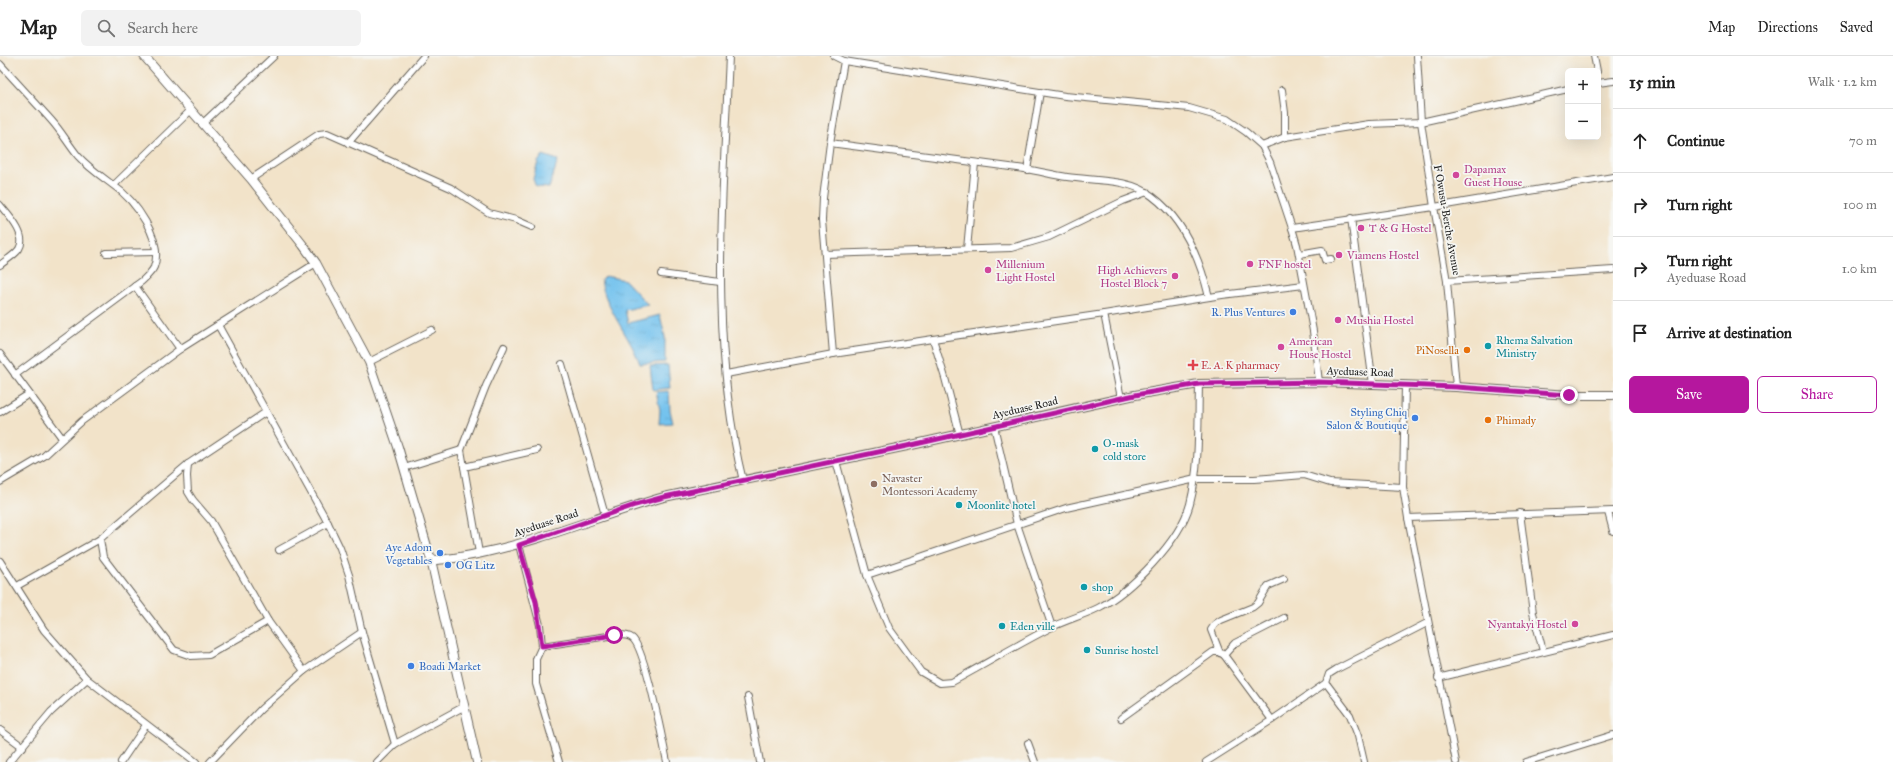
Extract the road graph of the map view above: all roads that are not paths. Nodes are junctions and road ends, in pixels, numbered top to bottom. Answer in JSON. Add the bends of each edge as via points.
{"nodes":[{"id":1,"x":274,"y":56,"type":"edge"},
{"id":2,"x":424,"y":56,"type":"edge"},
{"id":3,"x":729,"y":56,"type":"edge"},
{"id":4,"x":834,"y":56,"type":"edge"},
{"id":5,"x":1417,"y":56,"type":"edge"},
{"id":6,"x":1594,"y":56,"type":"edge"},
{"id":7,"x":149,"y":58,"type":"edge"},
{"id":8,"x":844,"y":61,"type":"junction"},
{"id":9,"x":0,"y":64,"type":"edge"},
{"id":10,"x":1596,"y":68,"type":"edge"},
{"id":11,"x":1613,"y":82,"type":"edge"},
{"id":12,"x":1601,"y":83,"type":"edge"},
{"id":13,"x":1282,"y":90,"type":"dead end"},
{"id":14,"x":1565,"y":91,"type":"edge"},
{"id":15,"x":1040,"y":92,"type":"junction"},
{"id":16,"x":190,"y":111,"type":"junction"},
{"id":17,"x":1421,"y":122,"type":"junction"},
{"id":18,"x":202,"y":124,"type":"junction"},
{"id":19,"x":1285,"y":137,"type":"junction"},
{"id":20,"x":348,"y":142,"type":"junction"},
{"id":21,"x":830,"y":143,"type":"junction"},
{"id":22,"x":1262,"y":146,"type":"junction"},
{"id":23,"x":975,"y":163,"type":"junction"},
{"id":24,"x":1027,"y":170,"type":"junction"},
{"id":25,"x":1613,"y":177,"type":"edge"},
{"id":26,"x":251,"y":179,"type":"junction"},
{"id":27,"x":114,"y":185,"type":"junction"},
{"id":28,"x":1147,"y":192,"type":"junction"},
{"id":29,"x":0,"y":206,"type":"edge"},
{"id":30,"x":1434,"y":207,"type":"junction"},
{"id":31,"x":1351,"y":218,"type":"junction"},
{"id":32,"x":532,"y":227,"type":"dead end"},
{"id":33,"x":1292,"y":228,"type":"junction"},
{"id":34,"x":967,"y":249,"type":"junction"},
{"id":35,"x":156,"y":252,"type":"junction"},
{"id":36,"x":106,"y":253,"type":"dead end"},
{"id":37,"x":825,"y":254,"type":"junction"},
{"id":38,"x":1299,"y":254,"type":"junction"},
{"id":39,"x":1331,"y":259,"type":"dead end"},
{"id":40,"x":316,"y":263,"type":"junction"},
{"id":41,"x":0,"y":265,"type":"edge"},
{"id":42,"x":1613,"y":270,"type":"edge"},
{"id":43,"x":661,"y":274,"type":"dead end"},
{"id":44,"x":1447,"y":281,"type":"junction"},
{"id":45,"x":720,"y":282,"type":"junction"},
{"id":46,"x":135,"y":286,"type":"junction"},
{"id":47,"x":1304,"y":286,"type":"junction"},
{"id":48,"x":1209,"y":297,"type":"junction"},
{"id":49,"x":1104,"y":314,"type":"junction"},
{"id":50,"x":218,"y":325,"type":"junction"},
{"id":51,"x":432,"y":330,"type":"dead end"},
{"id":52,"x":933,"y":339,"type":"junction"},
{"id":53,"x":504,"y":347,"type":"dead end"},
{"id":54,"x":180,"y":349,"type":"junction"},
{"id":55,"x":0,"y":354,"type":"edge"},
{"id":56,"x":833,"y":354,"type":"junction"},
{"id":57,"x":369,"y":362,"type":"junction"},
{"id":58,"x":562,"y":364,"type":"dead end"},
{"id":59,"x":726,"y":374,"type":"junction"},
{"id":60,"x":15,"y":375,"type":"junction"},
{"id":61,"x":1319,"y":382,"type":"junction"},
{"id":62,"x":1199,"y":384,"type":"junction"},
{"id":63,"x":1373,"y":384,"type":"junction"},
{"id":64,"x":1405,"y":385,"type":"junction"},
{"id":65,"x":1456,"y":387,"type":"junction"},
{"id":66,"x":29,"y":394,"type":"junction"},
{"id":67,"x":1613,"y":395,"type":"edge"},
{"id":68,"x":1120,"y":398,"type":"junction"},
{"id":69,"x":0,"y":412,"type":"edge"},
{"id":70,"x":266,"y":412,"type":"junction"},
{"id":71,"x":994,"y":426,"type":"junction"},
{"id":72,"x":960,"y":435,"type":"junction"},
{"id":73,"x":62,"y":438,"type":"junction"},
{"id":74,"x":461,"y":450,"type":"junction"},
{"id":75,"x":537,"y":450,"type":"dead end"},
{"id":76,"x":836,"y":461,"type":"junction"},
{"id":77,"x":188,"y":464,"type":"junction"},
{"id":78,"x":404,"y":468,"type":"junction"},
{"id":79,"x":464,"y":468,"type":"junction"},
{"id":80,"x":1196,"y":479,"type":"junction"},
{"id":81,"x":744,"y":481,"type":"junction"},
{"id":82,"x":0,"y":482,"type":"edge"},
{"id":83,"x":1403,"y":487,"type":"junction"},
{"id":84,"x":1611,"y":512,"type":"edge"},
{"id":85,"x":1520,"y":513,"type":"junction"},
{"id":86,"x":606,"y":515,"type":"junction"},
{"id":87,"x":1408,"y":518,"type":"junction"},
{"id":88,"x":328,"y":523,"type":"junction"},
{"id":89,"x":1017,"y":524,"type":"junction"},
{"id":90,"x":1613,"y":531,"type":"edge"},
{"id":91,"x":100,"y":539,"type":"junction"},
{"id":92,"x":519,"y":545,"type":"junction"},
{"id":93,"x":279,"y":550,"type":"dead end"},
{"id":94,"x":479,"y":553,"type":"junction"},
{"id":95,"x":432,"y":560,"type":"junction"},
{"id":96,"x":0,"y":561,"type":"edge"},
{"id":97,"x":867,"y":575,"type":"junction"},
{"id":98,"x":1284,"y":579,"type":"dead end"},
{"id":99,"x":17,"y":586,"type":"junction"},
{"id":100,"x":1284,"y":618,"type":"dead end"},
{"id":101,"x":268,"y":621,"type":"junction"},
{"id":102,"x":1427,"y":623,"type":"junction"},
{"id":103,"x":1052,"y":627,"type":"junction"},
{"id":104,"x":362,"y":632,"type":"junction"},
{"id":105,"x":1613,"y":635,"type":"edge"},
{"id":106,"x":542,"y":646,"type":"junction"},
{"id":107,"x":1543,"y":651,"type":"junction"},
{"id":108,"x":1222,"y":654,"type":"junction"},
{"id":109,"x":304,"y":671,"type":"junction"},
{"id":110,"x":1438,"y":678,"type":"junction"},
{"id":111,"x":87,"y":679,"type":"junction"},
{"id":112,"x":1326,"y":683,"type":"junction"},
{"id":113,"x":748,"y":697,"type":"dead end"},
{"id":114,"x":465,"y":706,"type":"junction"},
{"id":115,"x":1121,"y":718,"type":"dead end"},
{"id":116,"x":1272,"y":720,"type":"junction"},
{"id":117,"x":146,"y":725,"type":"junction"},
{"id":118,"x":0,"y":730,"type":"edge"},
{"id":119,"x":1613,"y":735,"type":"edge"},
{"id":120,"x":1028,"y":743,"type":"dead end"},
{"id":121,"x":395,"y":744,"type":"junction"},
{"id":122,"x":23,"y":747,"type":"junction"},
{"id":123,"x":9,"y":762,"type":"edge"},
{"id":124,"x":121,"y":762,"type":"edge"},
{"id":125,"x":196,"y":762,"type":"edge"},
{"id":126,"x":210,"y":762,"type":"edge"},
{"id":127,"x":377,"y":762,"type":"edge"},
{"id":128,"x":477,"y":762,"type":"edge"},
{"id":129,"x":559,"y":762,"type":"edge"},
{"id":130,"x":667,"y":762,"type":"edge"},
{"id":131,"x":760,"y":762,"type":"edge"},
{"id":132,"x":1035,"y":762,"type":"edge"},
{"id":133,"x":1206,"y":762,"type":"edge"},
{"id":134,"x":1364,"y":762,"type":"edge"},
{"id":135,"x":1456,"y":762,"type":"edge"},
{"id":136,"x":1526,"y":762,"type":"edge"}],
"edges":[{"from":1,"to":18,"type":"street"},
{"from":2,"to":20,"type":"street"},
{"from":3,"to":45,"type":"street"},
{"from":4,"to":8,"type":"street"},
{"from":5,"to":17,"type":"street","name":"F Owusu-Berche Avenue"},
{"from":6,"to":10,"type":"street"},
{"from":7,"to":16,"type":"street"},
{"from":8,"to":15,"type":"street"},
{"from":8,"to":21,"type":"street"},
{"from":9,"to":27,"type":"street","via":[[52,121],[79,157],[94,172]]},
{"from":11,"to":12,"type":"street"},
{"from":13,"to":19,"type":"street"},
{"from":14,"to":17,"type":"street"},
{"from":15,"to":22,"type":"street","via":[[1209,112],[1227,119]]},
{"from":15,"to":24,"type":"street"},
{"from":16,"to":18,"type":"street"},
{"from":16,"to":27,"type":"street"},
{"from":17,"to":19,"type":"street","via":[[1369,124]]},
{"from":17,"to":30,"type":"street","name":"F Owusu-Berche Avenue"},
{"from":18,"to":26,"type":"street"},
{"from":19,"to":22,"type":"street"},
{"from":20,"to":26,"type":"street","via":[[321,133]]},
{"from":20,"to":32,"type":"street","via":[[450,188],[489,213]]},
{"from":21,"to":23,"type":"street"},
{"from":21,"to":37,"type":"street","via":[[822,220]]},
{"from":22,"to":33,"type":"street"},
{"from":23,"to":24,"type":"street"},
{"from":23,"to":34,"type":"street"},
{"from":24,"to":28,"type":"street","via":[[1125,184]]},
{"from":25,"to":30,"type":"street"},
{"from":26,"to":40,"type":"street"},
{"from":27,"to":35,"type":"street","via":[[145,219]]},
{"from":28,"to":34,"type":"street","via":[[1041,240],[1011,248]]},
{"from":28,"to":48,"type":"street","via":[[1178,222],[1197,255]]},
{"from":29,"to":41,"type":"street","via":[[17,228],[22,242],[19,249]]},
{"from":30,"to":31,"type":"street"},
{"from":30,"to":44,"type":"street","name":"F Owusu-Berche Avenue"},
{"from":31,"to":33,"type":"street"},
{"from":31,"to":63,"type":"street"},
{"from":33,"to":38,"type":"street"},
{"from":34,"to":37,"type":"street"},
{"from":35,"to":36,"type":"street"},
{"from":35,"to":46,"type":"street","via":[[154,268]]},
{"from":37,"to":56,"type":"street"},
{"from":38,"to":39,"type":"street","via":[[1322,250],[1325,260]]},
{"from":38,"to":47,"type":"street"},
{"from":40,"to":50,"type":"street"},
{"from":40,"to":57,"type":"street"},
{"from":42,"to":44,"type":"street"},
{"from":43,"to":45,"type":"street"},
{"from":44,"to":65,"type":"street","name":"F Owusu-Berche Avenue"},
{"from":45,"to":59,"type":"street"},
{"from":46,"to":54,"type":"street"},
{"from":46,"to":60,"type":"street"},
{"from":47,"to":48,"type":"street"},
{"from":47,"to":61,"type":"street","via":[[1314,337]]},
{"from":48,"to":49,"type":"street"},
{"from":49,"to":52,"type":"street"},
{"from":49,"to":68,"type":"street"},
{"from":50,"to":54,"type":"street"},
{"from":50,"to":70,"type":"street"},
{"from":51,"to":57,"type":"street"},
{"from":52,"to":56,"type":"street"},
{"from":52,"to":72,"type":"street"},
{"from":53,"to":74,"type":"street"},
{"from":54,"to":73,"type":"street"},
{"from":55,"to":60,"type":"street"},
{"from":56,"to":59,"type":"street"},
{"from":57,"to":78,"type":"street"},
{"from":58,"to":86,"type":"street"},
{"from":59,"to":81,"type":"street","via":[[732,426]]},
{"from":60,"to":66,"type":"street"},
{"from":61,"to":62,"type":"street","name":"Ayeduase Road"},
{"from":61,"to":63,"type":"street","name":"Ayeduase Road"},
{"from":62,"to":68,"type":"street","name":"Ayeduase Road"},
{"from":62,"to":80,"type":"street"},
{"from":63,"to":64,"type":"street","name":"Ayeduase Road"},
{"from":64,"to":65,"type":"street","name":"Ayeduase Road"},
{"from":64,"to":83,"type":"street"},
{"from":65,"to":67,"type":"street","name":"Ayeduase Road","via":[[1569,395]]},
{"from":66,"to":69,"type":"street"},
{"from":66,"to":73,"type":"street"},
{"from":68,"to":71,"type":"street","name":"Ayeduase Road"},
{"from":70,"to":77,"type":"street"},
{"from":70,"to":88,"type":"street"},
{"from":71,"to":72,"type":"street","name":"Ayeduase Road"},
{"from":71,"to":89,"type":"street"},
{"from":72,"to":76,"type":"street","name":"Ayeduase Road"},
{"from":73,"to":82,"type":"street","via":[[44,456]]},
{"from":74,"to":78,"type":"street"},
{"from":74,"to":79,"type":"street"},
{"from":75,"to":79,"type":"street"},
{"from":76,"to":81,"type":"street","name":"Ayeduase Road"},
{"from":76,"to":97,"type":"street"},
{"from":77,"to":91,"type":"street"},
{"from":77,"to":101,"type":"street","via":[[188,492],[211,521]]},
{"from":78,"to":95,"type":"street"},
{"from":79,"to":94,"type":"street"},
{"from":80,"to":83,"type":"street","via":[[1254,479],[1304,475],[1330,483]]},
{"from":80,"to":89,"type":"street","via":[[1066,508]]},
{"from":80,"to":103,"type":"street","via":[[1183,522],[1154,561],[1114,599],[1084,615]]},
{"from":81,"to":86,"type":"street","name":"Ayeduase Road","via":[[664,497]]},
{"from":83,"to":87,"type":"street"},
{"from":84,"to":85,"type":"street"},
{"from":84,"to":90,"type":"street"},
{"from":85,"to":87,"type":"street"},
{"from":85,"to":107,"type":"street","via":[[1533,613]]},
{"from":86,"to":92,"type":"street","name":"Ayeduase Road"},
{"from":87,"to":102,"type":"street"},
{"from":88,"to":93,"type":"street"},
{"from":88,"to":104,"type":"street","via":[[349,575]]},
{"from":89,"to":97,"type":"street"},
{"from":89,"to":103,"type":"street"},
{"from":91,"to":99,"type":"street"},
{"from":91,"to":101,"type":"street","via":[[103,557],[174,650],[191,656],[209,655]]},
{"from":92,"to":94,"type":"street","name":"Ayeduase Road"},
{"from":92,"to":106,"type":"street","via":[[536,602]]},
{"from":94,"to":95,"type":"street","name":"Ayeduase Road"},
{"from":95,"to":114,"type":"street"},
{"from":96,"to":99,"type":"street"},
{"from":97,"to":103,"type":"street","via":[[889,628],[921,672],[940,683],[952,682]]},
{"from":98,"to":108,"type":"street","via":[[1268,586],[1253,607],[1214,624],[1211,630]]},
{"from":99,"to":111,"type":"street","via":[[44,630]]},
{"from":100,"to":108,"type":"street","via":[[1235,643]]},
{"from":101,"to":109,"type":"street"},
{"from":102,"to":110,"type":"street"},
{"from":102,"to":112,"type":"street","via":[[1337,669],[1329,674]]},
{"from":104,"to":109,"type":"street"},
{"from":104,"to":121,"type":"street"},
{"from":105,"to":107,"type":"street"},
{"from":106,"to":129,"type":"street","via":[[536,659],[536,684]]},
{"from":106,"to":130,"type":"street","via":[[614,635],[634,638],[643,660]]},
{"from":107,"to":110,"type":"street"},
{"from":108,"to":115,"type":"street","via":[[1213,652]]},
{"from":108,"to":116,"type":"street"},
{"from":109,"to":126,"type":"street","via":[[261,709]]},
{"from":110,"to":135,"type":"street"},
{"from":111,"to":117,"type":"street"},
{"from":111,"to":122,"type":"street","via":[[51,712]]},
{"from":112,"to":116,"type":"street"},
{"from":112,"to":134,"type":"street","via":[[1350,715]]},
{"from":113,"to":131,"type":"street"},
{"from":114,"to":121,"type":"street"},
{"from":114,"to":128,"type":"street"},
{"from":116,"to":133,"type":"street"},
{"from":117,"to":124,"type":"street"},
{"from":117,"to":125,"type":"street"},
{"from":118,"to":122,"type":"street"},
{"from":119,"to":136,"type":"street"},
{"from":120,"to":132,"type":"street"},
{"from":121,"to":127,"type":"street"},
{"from":122,"to":123,"type":"street"}]}
